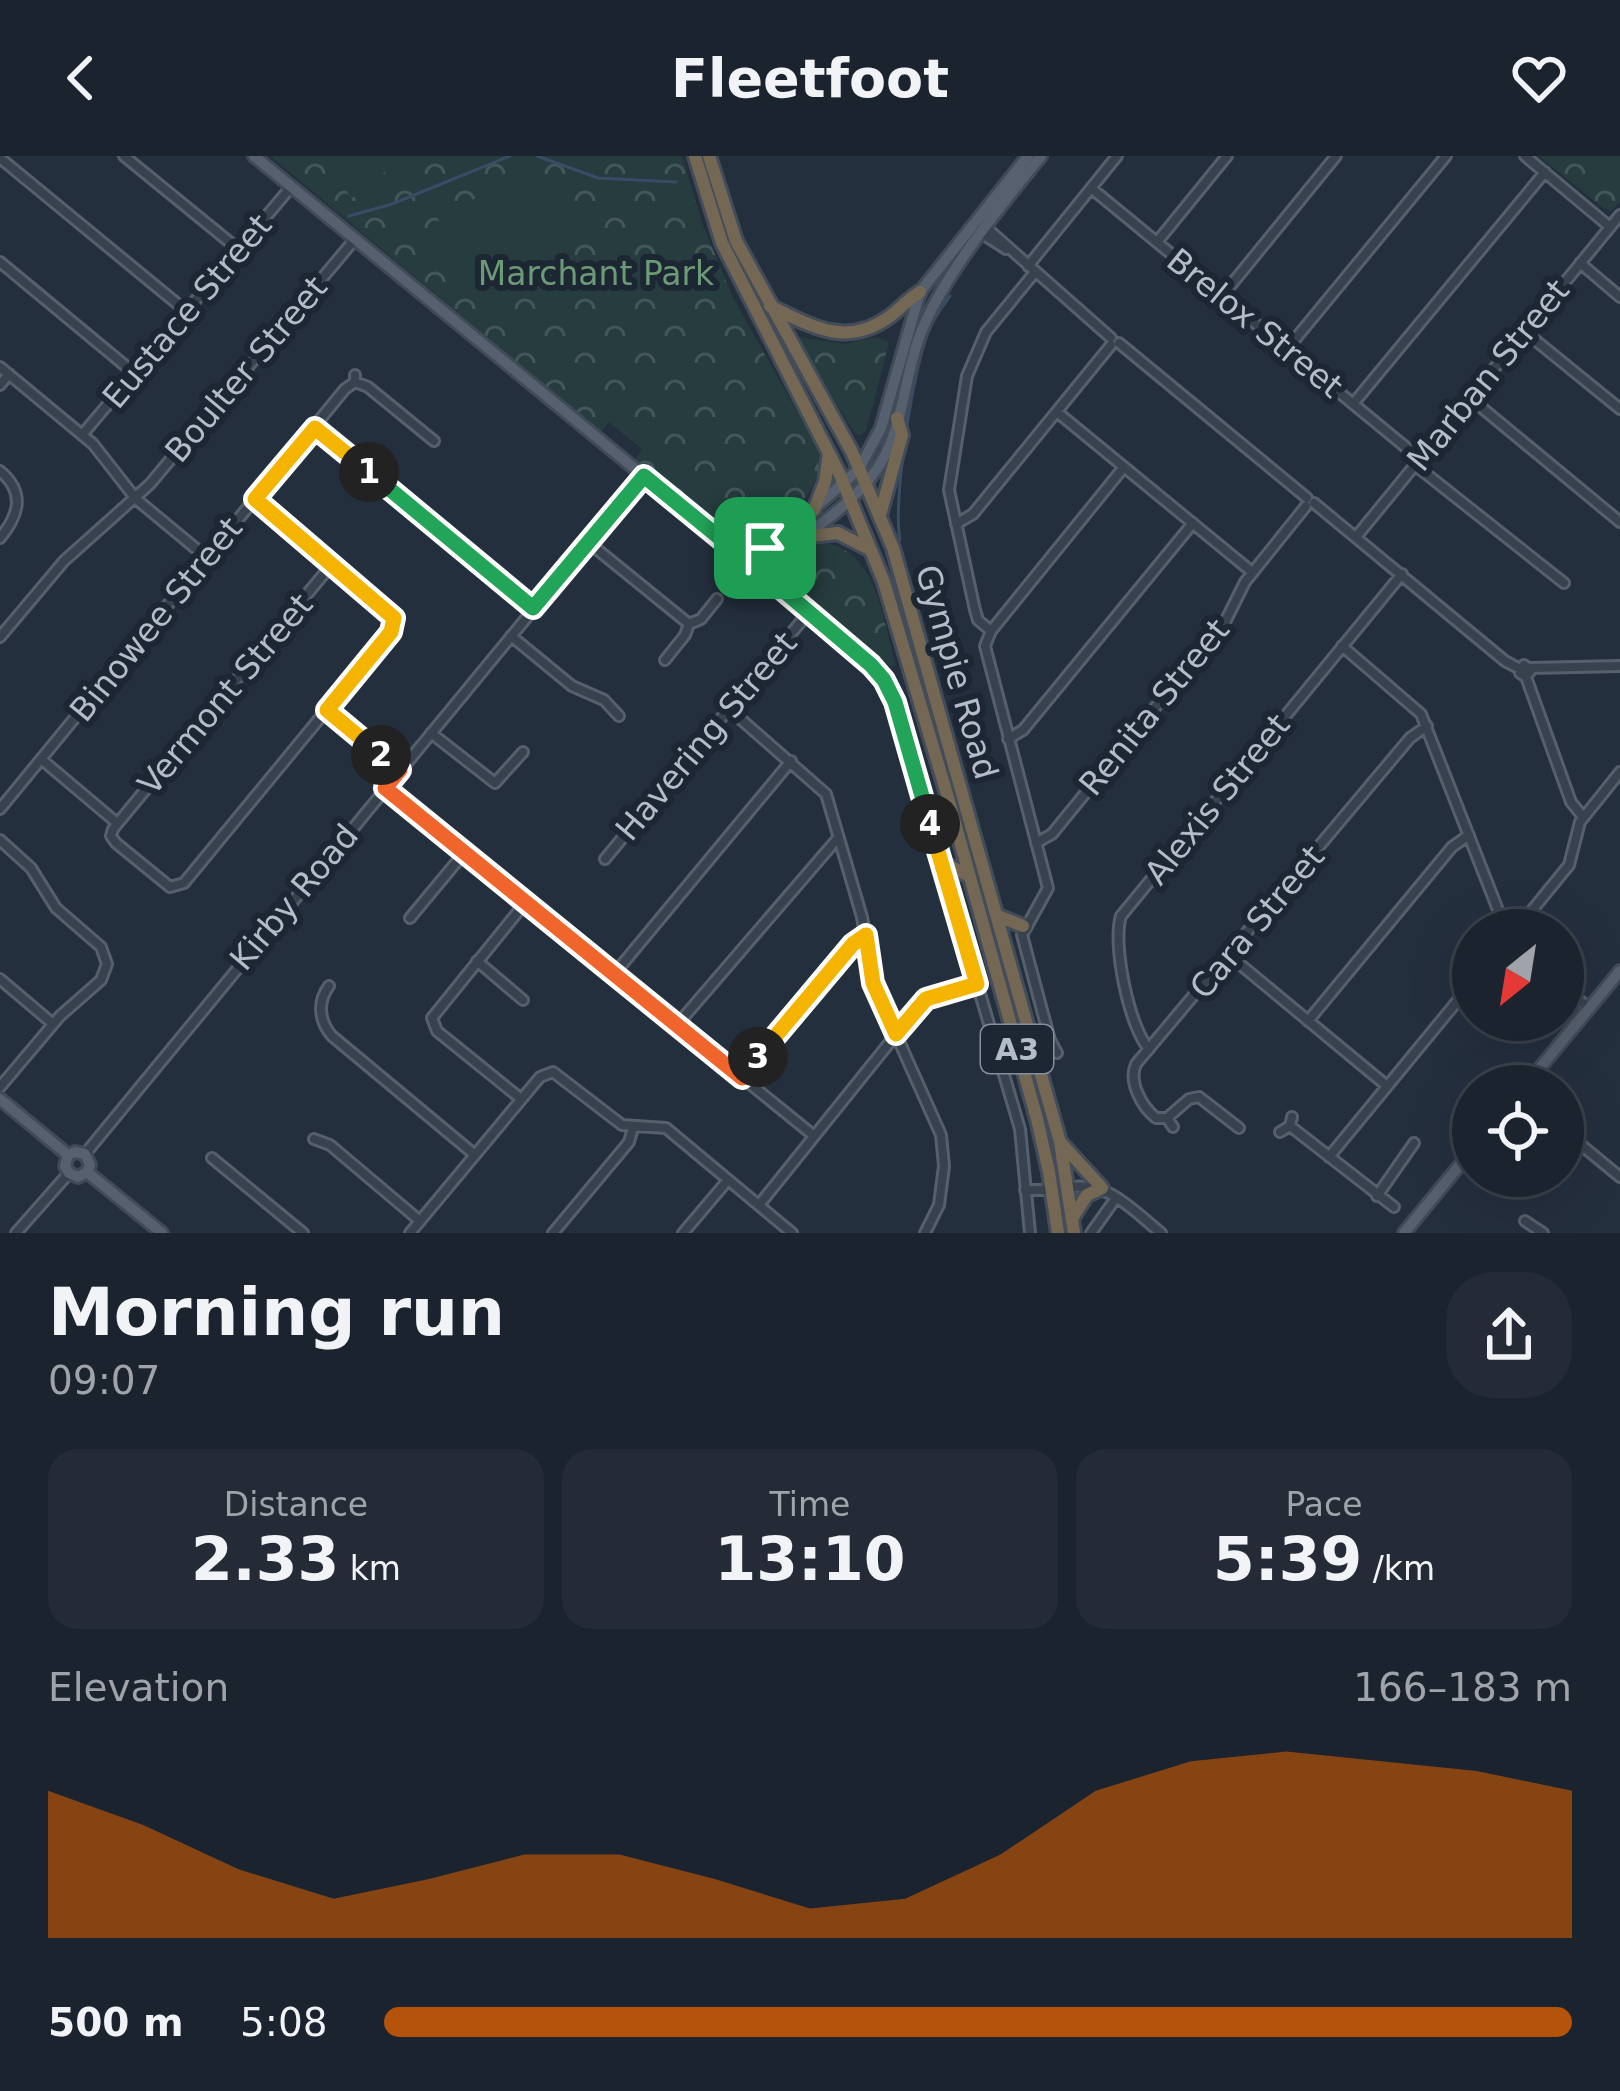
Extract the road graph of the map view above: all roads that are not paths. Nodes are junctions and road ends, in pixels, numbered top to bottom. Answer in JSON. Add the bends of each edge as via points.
{"nodes":[{"id":1,"x":124,"y":156,"type":"edge"},
{"id":2,"x":254,"y":156,"type":"edge"},
{"id":3,"x":695,"y":156,"type":"edge"},
{"id":4,"x":709,"y":156,"type":"edge"},
{"id":5,"x":1028,"y":156,"type":"edge"},
{"id":6,"x":1041,"y":156,"type":"edge"},
{"id":7,"x":1117,"y":156,"type":"edge"},
{"id":8,"x":1227,"y":156,"type":"edge"},
{"id":9,"x":1336,"y":156,"type":"edge"},
{"id":10,"x":1446,"y":156,"type":"edge"},
{"id":11,"x":1525,"y":156,"type":"edge"},
{"id":12,"x":0,"y":158,"type":"edge"},
{"id":13,"x":1545,"y":172,"type":"junction"},
{"id":14,"x":291,"y":187,"type":"junction"},
{"id":15,"x":1091,"y":188,"type":"junction"},
{"id":16,"x":1620,"y":214,"type":"edge"},
{"id":17,"x":974,"y":222,"type":"junction"},
{"id":18,"x":1610,"y":227,"type":"junction"},
{"id":19,"x":985,"y":232,"type":"junction"},
{"id":20,"x":355,"y":239,"type":"junction"},
{"id":21,"x":1157,"y":242,"type":"junction"},
{"id":22,"x":238,"y":250,"type":"junction"},
{"id":23,"x":0,"y":262,"type":"edge"},
{"id":24,"x":1580,"y":263,"type":"junction"},
{"id":25,"x":1032,"y":269,"type":"junction"},
{"id":26,"x":920,"y":292,"type":"junction"},
{"id":27,"x":1222,"y":296,"type":"junction"},
{"id":28,"x":1620,"y":297,"type":"edge"},
{"id":29,"x":769,"y":306,"type":"junction"},
{"id":30,"x":186,"y":311,"type":"junction"},
{"id":31,"x":1524,"y":331,"type":"junction"},
{"id":32,"x":1114,"y":342,"type":"junction"},
{"id":33,"x":1287,"y":349,"type":"junction"},
{"id":34,"x":4,"y":371,"type":"edge"},
{"id":35,"x":134,"y":373,"type":"junction"},
{"id":36,"x":0,"y":385,"type":"edge"},
{"id":37,"x":1469,"y":398,"type":"junction"},
{"id":38,"x":1353,"y":404,"type":"junction"},
{"id":39,"x":1620,"y":409,"type":"edge"},
{"id":40,"x":1057,"y":412,"type":"junction"},
{"id":41,"x":897,"y":418,"type":"junction"},
{"id":42,"x":315,"y":428,"type":"junction"},
{"id":43,"x":82,"y":435,"type":"junction"},
{"id":44,"x":434,"y":441,"type":"dead end"},
{"id":45,"x":829,"y":452,"type":"junction"},
{"id":46,"x":1417,"y":462,"type":"junction"},
{"id":47,"x":1124,"y":467,"type":"junction"},
{"id":48,"x":0,"y":471,"type":"edge"},
{"id":49,"x":644,"y":476,"type":"junction"},
{"id":50,"x":863,"y":476,"type":"junction"},
{"id":51,"x":848,"y":491,"type":"junction"},
{"id":52,"x":136,"y":499,"type":"junction"},
{"id":53,"x":255,"y":499,"type":"junction"},
{"id":54,"x":1309,"y":502,"type":"junction"},
{"id":55,"x":814,"y":510,"type":"junction"},
{"id":56,"x":880,"y":516,"type":"junction"},
{"id":57,"x":1620,"y":521,"type":"edge"},
{"id":58,"x":1192,"y":523,"type":"junction"},
{"id":59,"x":956,"y":524,"type":"junction"},
{"id":60,"x":1356,"y":536,"type":"junction"},
{"id":61,"x":801,"y":537,"type":"junction"},
{"id":62,"x":0,"y":538,"type":"edge"},
{"id":63,"x":588,"y":542,"type":"junction"},
{"id":64,"x":732,"y":548,"type":"junction"},
{"id":65,"x":765,"y":548,"type":"junction"},
{"id":66,"x":872,"y":551,"type":"junction"},
{"id":67,"x":206,"y":557,"type":"junction"},
{"id":68,"x":332,"y":564,"type":"junction"},
{"id":69,"x":754,"y":566,"type":"junction"},
{"id":70,"x":1252,"y":572,"type":"junction"},
{"id":71,"x":1402,"y":574,"type":"junction"},
{"id":72,"x":1564,"y":583,"type":"dead end"},
{"id":73,"x":717,"y":599,"type":"dead end"},
{"id":74,"x":533,"y":608,"type":"junction"},
{"id":75,"x":808,"y":613,"type":"junction"},
{"id":76,"x":689,"y":624,"type":"junction"},
{"id":77,"x":991,"y":631,"type":"junction"},
{"id":78,"x":511,"y":636,"type":"junction"},
{"id":79,"x":0,"y":638,"type":"edge"},
{"id":80,"x":1342,"y":646,"type":"junction"},
{"id":81,"x":665,"y":660,"type":"dead end"},
{"id":82,"x":1620,"y":666,"type":"edge"},
{"id":83,"x":1526,"y":671,"type":"junction"},
{"id":84,"x":729,"y":709,"type":"junction"},
{"id":85,"x":327,"y":710,"type":"junction"},
{"id":86,"x":619,"y":716,"type":"dead end"},
{"id":87,"x":1427,"y":727,"type":"junction"},
{"id":88,"x":430,"y":733,"type":"junction"},
{"id":89,"x":1008,"y":739,"type":"junction"},
{"id":90,"x":524,"y":752,"type":"dead end"},
{"id":91,"x":41,"y":759,"type":"junction"},
{"id":92,"x":791,"y":761,"type":"junction"},
{"id":93,"x":400,"y":770,"type":"junction"},
{"id":94,"x":1620,"y":772,"type":"edge"},
{"id":95,"x":385,"y":788,"type":"junction"},
{"id":96,"x":0,"y":809,"type":"edge"},
{"id":97,"x":1583,"y":817,"type":"junction"},
{"id":98,"x":117,"y":823,"type":"junction"},
{"id":99,"x":1469,"y":835,"type":"junction"},
{"id":100,"x":838,"y":838,"type":"junction"},
{"id":101,"x":0,"y":840,"type":"edge"},
{"id":102,"x":1036,"y":843,"type":"junction"},
{"id":103,"x":464,"y":853,"type":"junction"},
{"id":104,"x":605,"y":859,"type":"dead end"},
{"id":105,"x":942,"y":869,"type":"junction"},
{"id":106,"x":970,"y":877,"type":"junction"},
{"id":107,"x":525,"y":903,"type":"junction"},
{"id":108,"x":1498,"y":909,"type":"edge"},
{"id":109,"x":1531,"y":909,"type":"edge"},
{"id":110,"x":998,"y":916,"type":"junction"},
{"id":111,"x":410,"y":918,"type":"dead end"},
{"id":112,"x":1022,"y":930,"type":"junction"},
{"id":113,"x":866,"y":935,"type":"junction"},
{"id":114,"x":1006,"y":947,"type":"junction"},
{"id":115,"x":1230,"y":956,"type":"junction"},
{"id":116,"x":477,"y":961,"type":"junction"},
{"id":117,"x":1620,"y":971,"type":"edge"},
{"id":118,"x":615,"y":973,"type":"junction"},
{"id":119,"x":0,"y":979,"type":"edge"},
{"id":120,"x":977,"y":984,"type":"junction"},
{"id":121,"x":329,"y":986,"type":"dead end"},
{"id":122,"x":523,"y":1000,"type":"dead end"},
{"id":123,"x":1584,"y":1004,"type":"edge"},
{"id":124,"x":1452,"y":1007,"type":"edge"},
{"id":125,"x":1589,"y":1008,"type":"junction"},
{"id":126,"x":1308,"y":1021,"type":"junction"},
{"id":127,"x":53,"y":1024,"type":"junction"},
{"id":128,"x":677,"y":1025,"type":"junction"},
{"id":129,"x":896,"y":1034,"type":"junction"},
{"id":130,"x":1150,"y":1049,"type":"junction"},
{"id":131,"x":1058,"y":1053,"type":"dead end"},
{"id":132,"x":1542,"y":1065,"type":"edge"},
{"id":133,"x":742,"y":1078,"type":"junction"},
{"id":134,"x":1387,"y":1086,"type":"junction"},
{"id":135,"x":0,"y":1088,"type":"edge"},
{"id":136,"x":0,"y":1099,"type":"edge"},
{"id":137,"x":521,"y":1100,"type":"junction"},
{"id":138,"x":1167,"y":1118,"type":"junction"},
{"id":139,"x":1173,"y":1127,"type":"dead end"},
{"id":140,"x":633,"y":1128,"type":"junction"},
{"id":141,"x":1239,"y":1128,"type":"dead end"},
{"id":142,"x":1280,"y":1132,"type":"dead end"},
{"id":143,"x":814,"y":1135,"type":"junction"},
{"id":144,"x":314,"y":1139,"type":"dead end"},
{"id":145,"x":1060,"y":1142,"type":"junction"},
{"id":146,"x":1414,"y":1143,"type":"dead end"},
{"id":147,"x":1584,"y":1148,"type":"edge"},
{"id":148,"x":85,"y":1154,"type":"junction"},
{"id":149,"x":475,"y":1155,"type":"junction"},
{"id":150,"x":68,"y":1156,"type":"junction"},
{"id":151,"x":1329,"y":1156,"type":"junction"},
{"id":152,"x":212,"y":1158,"type":"dead end"},
{"id":153,"x":87,"y":1172,"type":"junction"},
{"id":154,"x":69,"y":1173,"type":"junction"},
{"id":155,"x":1452,"y":1175,"type":"edge"},
{"id":156,"x":1620,"y":1178,"type":"edge"},
{"id":157,"x":728,"y":1180,"type":"junction"},
{"id":158,"x":1069,"y":1187,"type":"junction"},
{"id":159,"x":1102,"y":1188,"type":"junction"},
{"id":160,"x":1025,"y":1190,"type":"junction"},
{"id":161,"x":1052,"y":1190,"type":"junction"},
{"id":162,"x":1377,"y":1196,"type":"junction"},
{"id":163,"x":1116,"y":1198,"type":"junction"},
{"id":164,"x":1025,"y":1202,"type":"junction"},
{"id":165,"x":759,"y":1205,"type":"junction"},
{"id":166,"x":1394,"y":1207,"type":"dead end"},
{"id":167,"x":1073,"y":1216,"type":"junction"},
{"id":168,"x":420,"y":1221,"type":"junction"},
{"id":169,"x":1525,"y":1221,"type":"dead end"},
{"id":170,"x":158,"y":1232,"type":"edge"},
{"id":171,"x":16,"y":1233,"type":"edge"},
{"id":172,"x":303,"y":1233,"type":"edge"},
{"id":173,"x":410,"y":1233,"type":"edge"},
{"id":174,"x":554,"y":1233,"type":"edge"},
{"id":175,"x":683,"y":1233,"type":"edge"},
{"id":176,"x":792,"y":1233,"type":"edge"},
{"id":177,"x":925,"y":1233,"type":"edge"},
{"id":178,"x":1030,"y":1233,"type":"edge"},
{"id":179,"x":1058,"y":1233,"type":"edge"},
{"id":180,"x":1074,"y":1233,"type":"edge"},
{"id":181,"x":1091,"y":1233,"type":"edge"},
{"id":182,"x":1161,"y":1233,"type":"edge"},
{"id":183,"x":1404,"y":1233,"type":"edge"},
{"id":184,"x":1543,"y":1233,"type":"edge"}],
"edges":[{"from":1,"to":22,"type":"street"},
{"from":2,"to":14,"type":"main road"},
{"from":3,"to":45,"type":"highway","name":"Gympie Road","number":"A3","via":[[722,243]]},
{"from":4,"to":29,"type":"highway","name":"Gympie Road","number":"A3","via":[[736,241]]},
{"from":5,"to":17,"type":"main road"},
{"from":6,"to":19,"type":"main road"},
{"from":7,"to":15,"type":"street"},
{"from":8,"to":21,"type":"street"},
{"from":9,"to":27,"type":"street"},
{"from":10,"to":33,"type":"street"},
{"from":11,"to":13,"type":"street"},
{"from":12,"to":30,"type":"street"},
{"from":13,"to":18,"type":"street"},
{"from":13,"to":38,"type":"street"},
{"from":14,"to":20,"type":"main road"},
{"from":14,"to":22,"type":"street","name":"Eustace Street"},
{"from":15,"to":21,"type":"street","name":"Brelox Street"},
{"from":15,"to":25,"type":"street"},
{"from":16,"to":18,"type":"street","name":"Marban Street"},
{"from":17,"to":19,"type":"street"},
{"from":17,"to":26,"type":"main road"},
{"from":18,"to":24,"type":"street","name":"Marban Street"},
{"from":19,"to":25,"type":"street"},
{"from":19,"to":41,"type":"main road","via":[[927,319]]},
{"from":20,"to":49,"type":"main road"},
{"from":20,"to":52,"type":"street","name":"Boulter Street"},
{"from":21,"to":27,"type":"street","name":"Brelox Street"},
{"from":22,"to":30,"type":"street","name":"Eustace Street"},
{"from":23,"to":35,"type":"street"},
{"from":24,"to":28,"type":"street"},
{"from":24,"to":31,"type":"street","name":"Marban Street"},
{"from":25,"to":32,"type":"street"},
{"from":25,"to":59,"type":"street","via":[[969,368],[950,484]]},
{"from":26,"to":29,"type":"highway","via":[[849,333],[807,327]]},
{"from":26,"to":50,"type":"main road"},
{"from":27,"to":33,"type":"street","name":"Brelox Street"},
{"from":29,"to":50,"type":"highway","name":"Gympie Road","number":"A3"},
{"from":30,"to":35,"type":"street","name":"Eustace Street"},
{"from":31,"to":37,"type":"street","name":"Marban Street"},
{"from":31,"to":39,"type":"street"},
{"from":32,"to":40,"type":"street"},
{"from":32,"to":54,"type":"street"},
{"from":33,"to":38,"type":"street","name":"Brelox Street"},
{"from":34,"to":36,"type":"street"},
{"from":34,"to":43,"type":"street"},
{"from":35,"to":43,"type":"street","name":"Eustace Street"},
{"from":37,"to":46,"type":"street","name":"Marban Street"},
{"from":37,"to":57,"type":"street"},
{"from":38,"to":46,"type":"street","name":"Brelox Street"},
{"from":40,"to":47,"type":"street"},
{"from":40,"to":59,"type":"street"},
{"from":41,"to":50,"type":"main road","via":[[886,453]]},
{"from":41,"to":56,"type":"highway","via":[[902,435]]},
{"from":42,"to":44,"type":"street","name":"Binowee Street","via":[[355,379]]},
{"from":42,"to":53,"type":"street","name":"Binowee Street"},
{"from":42,"to":74,"type":"street"},
{"from":43,"to":52,"type":"street"},
{"from":45,"to":51,"type":"highway","name":"Gympie Road","number":"A3"},
{"from":45,"to":55,"type":"highway"},
{"from":46,"to":60,"type":"street","name":"Marban Street"},
{"from":46,"to":72,"type":"street","name":"Brelox Street"},
{"from":47,"to":58,"type":"street"},
{"from":47,"to":77,"type":"street"},
{"from":48,"to":62,"type":"street","via":[[18,496]]},
{"from":49,"to":63,"type":"street","name":"Kirby Road"},
{"from":49,"to":64,"type":"main road"},
{"from":50,"to":51,"type":"main road"},
{"from":50,"to":56,"type":"highway","name":"Gympie Road","number":"A3"},
{"from":51,"to":55,"type":"main road"},
{"from":51,"to":61,"type":"main road"},
{"from":51,"to":66,"type":"highway","name":"Gympie Road","number":"A3"},
{"from":52,"to":67,"type":"street"},
{"from":52,"to":79,"type":"street","name":"Boulter Street","via":[[64,561]]},
{"from":53,"to":67,"type":"street","name":"Binowee Street"},
{"from":53,"to":68,"type":"street"},
{"from":54,"to":60,"type":"street"},
{"from":54,"to":70,"type":"street","name":"Renita Street"},
{"from":55,"to":65,"type":"main road"},
{"from":56,"to":110,"type":"highway","name":"Gympie Road","number":"A3"},
{"from":58,"to":70,"type":"street"},
{"from":58,"to":89,"type":"street"},
{"from":59,"to":77,"type":"street","via":[[976,615]]},
{"from":60,"to":71,"type":"street"},
{"from":61,"to":66,"type":"highway","via":[[838,533]]},
{"from":61,"to":69,"type":"main road"},
{"from":63,"to":74,"type":"street","name":"Kirby Road"},
{"from":63,"to":76,"type":"street"},
{"from":64,"to":65,"type":"main road"},
{"from":64,"to":69,"type":"main road"},
{"from":65,"to":69,"type":"main road"},
{"from":66,"to":106,"type":"highway","name":"Gympie Road","number":"A3"},
{"from":67,"to":91,"type":"street","name":"Binowee Street"},
{"from":68,"to":85,"type":"street","via":[[399,620]]},
{"from":68,"to":98,"type":"street","name":"Vermont Street"},
{"from":69,"to":75,"type":"street"},
{"from":70,"to":102,"type":"street","name":"Renita Street","via":[[1225,622]]},
{"from":71,"to":80,"type":"street","name":"Alexis Street"},
{"from":71,"to":83,"type":"street"},
{"from":73,"to":76,"type":"street"},
{"from":74,"to":78,"type":"street","name":"Kirby Road"},
{"from":75,"to":84,"type":"street","name":"Havering Street"},
{"from":75,"to":105,"type":"street","name":"Gympie Road","via":[[884,680]]},
{"from":76,"to":81,"type":"street"},
{"from":77,"to":89,"type":"street","via":[[986,654]]},
{"from":78,"to":86,"type":"street"},
{"from":78,"to":88,"type":"street","name":"Kirby Road"},
{"from":80,"to":87,"type":"street","via":[[1414,706]]},
{"from":80,"to":130,"type":"street","name":"Alexis Street","via":[[1121,916],[1117,947]]},
{"from":82,"to":83,"type":"street"},
{"from":83,"to":97,"type":"street"},
{"from":84,"to":92,"type":"street"},
{"from":84,"to":104,"type":"street","name":"Havering Street"},
{"from":85,"to":93,"type":"street"},
{"from":85,"to":98,"type":"street","via":[[176,888],[116,843]]},
{"from":87,"to":99,"type":"street"},
{"from":87,"to":115,"type":"street","name":"Cara Street"},
{"from":88,"to":90,"type":"street","via":[[495,783]]},
{"from":88,"to":93,"type":"street","name":"Kirby Road"},
{"from":89,"to":102,"type":"street"},
{"from":91,"to":96,"type":"street","name":"Binowee Street"},
{"from":91,"to":98,"type":"street"},
{"from":92,"to":100,"type":"street","via":[[822,787]]},
{"from":92,"to":118,"type":"street"},
{"from":93,"to":95,"type":"street","name":"Kirby Road"},
{"from":94,"to":97,"type":"street"},
{"from":95,"to":103,"type":"street"},
{"from":95,"to":148,"type":"street","name":"Kirby Road"},
{"from":97,"to":109,"type":"street","via":[[1569,866]]},
{"from":99,"to":108,"type":"street"},
{"from":99,"to":126,"type":"street"},
{"from":100,"to":113,"type":"street"},
{"from":100,"to":128,"type":"street"},
{"from":101,"to":127,"type":"street","via":[[107,956],[101,980]]},
{"from":102,"to":112,"type":"street","via":[[1048,891]]},
{"from":103,"to":107,"type":"street"},
{"from":103,"to":111,"type":"street"},
{"from":105,"to":106,"type":"highway"},
{"from":105,"to":120,"type":"street","name":"Gympie Road"},
{"from":106,"to":161,"type":"highway","name":"Gympie Road","number":"A3"},
{"from":107,"to":116,"type":"street"},
{"from":107,"to":118,"type":"street"},
{"from":110,"to":112,"type":"highway"},
{"from":110,"to":114,"type":"highway","name":"Gympie Road","number":"A3"},
{"from":112,"to":114,"type":"highway"},
{"from":112,"to":131,"type":"street"},
{"from":113,"to":129,"type":"street","via":[[873,983]]},
{"from":113,"to":133,"type":"street"},
{"from":114,"to":145,"type":"highway","name":"Gympie Road","number":"A3"},
{"from":115,"to":126,"type":"street"},
{"from":115,"to":130,"type":"street","name":"Cara Street"},
{"from":116,"to":122,"type":"street"},
{"from":116,"to":137,"type":"street","via":[[435,1011],[433,1025]]},
{"from":117,"to":125,"type":"main road"},
{"from":118,"to":128,"type":"street"},
{"from":119,"to":127,"type":"street"},
{"from":120,"to":129,"type":"street","via":[[926,999]]},
{"from":120,"to":160,"type":"street","name":"Gympie Road","via":[[1022,1142]]},
{"from":121,"to":149,"type":"street","via":[[322,1020],[332,1036]]},
{"from":123,"to":125,"type":"street"},
{"from":124,"to":134,"type":"street"},
{"from":125,"to":132,"type":"main road"},
{"from":126,"to":134,"type":"street"},
{"from":127,"to":135,"type":"street"},
{"from":128,"to":133,"type":"street"},
{"from":129,"to":143,"type":"street"},
{"from":129,"to":177,"type":"street","via":[[941,1135],[939,1205]]},
{"from":130,"to":138,"type":"street","via":[[1133,1080],[1148,1112]]},
{"from":133,"to":143,"type":"street"},
{"from":134,"to":151,"type":"street"},
{"from":136,"to":150,"type":"main road"},
{"from":137,"to":140,"type":"street","via":[[553,1072]]},
{"from":137,"to":149,"type":"street"},
{"from":138,"to":139,"type":"street"},
{"from":138,"to":141,"type":"street","via":[[1199,1097]]},
{"from":140,"to":157,"type":"street","via":[[666,1128]]},
{"from":140,"to":174,"type":"street"},
{"from":142,"to":151,"type":"street","via":[[1291,1121]]},
{"from":143,"to":165,"type":"street"},
{"from":144,"to":168,"type":"street"},
{"from":145,"to":158,"type":"highway","name":"Gympie Road","number":"A3"},
{"from":145,"to":159,"type":"highway"},
{"from":146,"to":162,"type":"street"},
{"from":147,"to":156,"type":"street"},
{"from":148,"to":150,"type":"main road"},
{"from":148,"to":153,"type":"main road"},
{"from":149,"to":168,"type":"street"},
{"from":150,"to":154,"type":"main road"},
{"from":151,"to":162,"type":"street"},
{"from":152,"to":172,"type":"street"},
{"from":153,"to":154,"type":"main road"},
{"from":153,"to":170,"type":"main road"},
{"from":154,"to":171,"type":"street"},
{"from":155,"to":183,"type":"main road"},
{"from":157,"to":165,"type":"street"},
{"from":157,"to":175,"type":"street"},
{"from":158,"to":159,"type":"street"},
{"from":158,"to":161,"type":"street"},
{"from":158,"to":167,"type":"highway","name":"Gympie Road","number":"A3"},
{"from":159,"to":163,"type":"street"},
{"from":159,"to":167,"type":"highway"},
{"from":160,"to":161,"type":"street"},
{"from":160,"to":164,"type":"street","name":"Gympie Road"},
{"from":161,"to":164,"type":"street"},
{"from":161,"to":179,"type":"highway","name":"Gympie Road","number":"A3"},
{"from":162,"to":166,"type":"street"},
{"from":163,"to":181,"type":"street"},
{"from":163,"to":182,"type":"street"},
{"from":164,"to":178,"type":"street","name":"Gympie Road"},
{"from":165,"to":176,"type":"street"},
{"from":167,"to":180,"type":"highway","name":"Gympie Road","number":"A3"},
{"from":168,"to":173,"type":"street"},
{"from":169,"to":184,"type":"street"}]}
